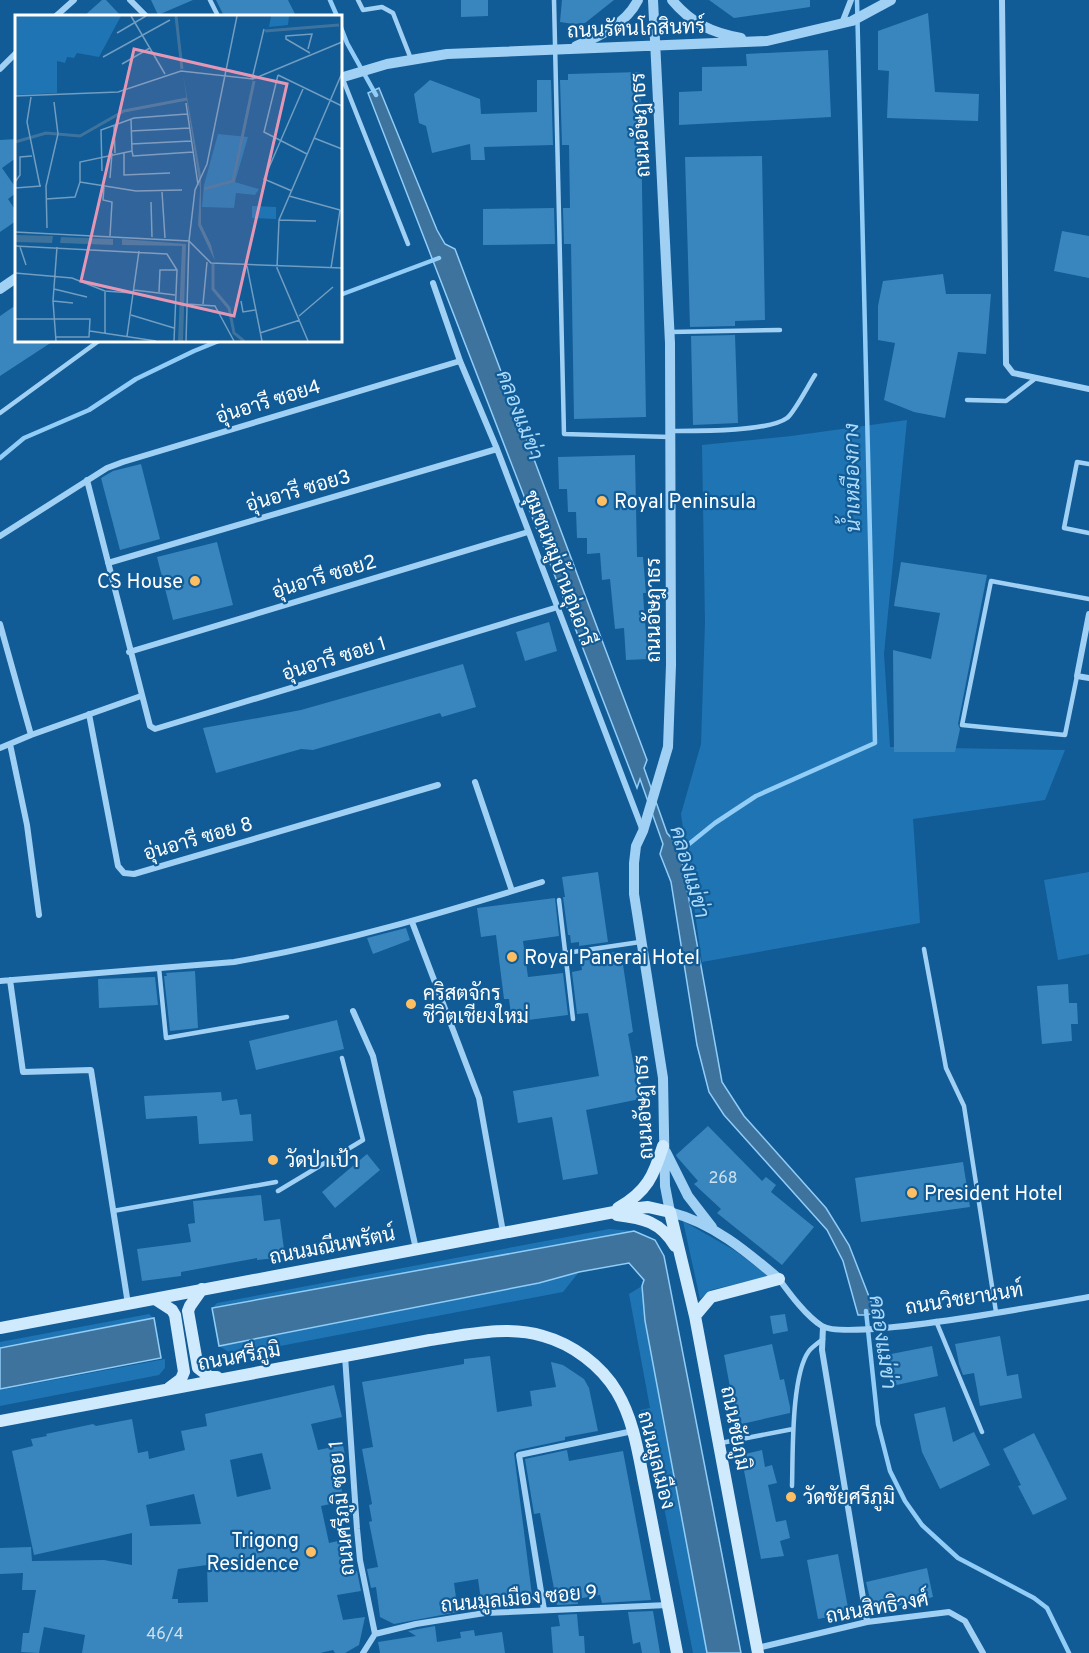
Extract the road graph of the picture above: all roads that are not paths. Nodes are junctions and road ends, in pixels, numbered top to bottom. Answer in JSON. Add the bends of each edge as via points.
{"nodes":[{"id":1,"x":74,"y":0,"type":"edge"},
{"id":2,"x":130,"y":0,"type":"edge"},
{"id":3,"x":210,"y":0,"type":"edge"},
{"id":4,"x":358,"y":0,"type":"edge"},
{"id":5,"x":554,"y":0,"type":"edge"},
{"id":6,"x":638,"y":0,"type":"edge"},
{"id":7,"x":653,"y":0,"type":"edge"},
{"id":8,"x":672,"y":0,"type":"edge"},
{"id":9,"x":851,"y":0,"type":"edge"},
{"id":10,"x":891,"y":0,"type":"edge"},
{"id":11,"x":1002,"y":0,"type":"edge"},
{"id":12,"x":57,"y":15,"type":"edge"},
{"id":13,"x":145,"y":15,"type":"edge"},
{"id":14,"x":218,"y":15,"type":"edge"},
{"id":15,"x":847,"y":23,"type":"junction"},
{"id":16,"x":759,"y":41,"type":"junction"},
{"id":17,"x":654,"y":46,"type":"junction"},
{"id":18,"x":562,"y":49,"type":"junction"},
{"id":19,"x":15,"y":55,"type":"edge"},
{"id":20,"x":411,"y":59,"type":"junction"},
{"id":21,"x":0,"y":69,"type":"edge"},
{"id":22,"x":344,"y":77,"type":"edge"},
{"id":23,"x":408,"y":244,"type":"dead end"},
{"id":24,"x":15,"y":279,"type":"edge"},
{"id":25,"x":433,"y":283,"type":"dead end"},
{"id":26,"x":0,"y":289,"type":"edge"},
{"id":27,"x":780,"y":330,"type":"dead end"},
{"id":28,"x":670,"y":332,"type":"junction"},
{"id":29,"x":97,"y":342,"type":"edge"},
{"id":30,"x":460,"y":361,"type":"junction"},
{"id":31,"x":815,"y":375,"type":"dead end"},
{"id":32,"x":1036,"y":378,"type":"junction"},
{"id":33,"x":1089,"y":389,"type":"edge"},
{"id":34,"x":966,"y":400,"type":"dead end"},
{"id":35,"x":0,"y":413,"type":"edge"},
{"id":36,"x":671,"y":434,"type":"junction"},
{"id":37,"x":497,"y":449,"type":"junction"},
{"id":38,"x":1089,"y":464,"type":"edge"},
{"id":39,"x":87,"y":480,"type":"junction"},
{"id":40,"x":528,"y":532,"type":"junction"},
{"id":41,"x":1089,"y":533,"type":"edge"},
{"id":42,"x":0,"y":537,"type":"edge"},
{"id":43,"x":108,"y":563,"type":"junction"},
{"id":44,"x":1089,"y":599,"type":"edge"},
{"id":45,"x":558,"y":607,"type":"junction"},
{"id":46,"x":1089,"y":614,"type":"edge"},
{"id":47,"x":0,"y":624,"type":"edge"},
{"id":48,"x":129,"y":652,"type":"junction"},
{"id":49,"x":1077,"y":676,"type":"junction"},
{"id":50,"x":1089,"y":678,"type":"edge"},
{"id":51,"x":141,"y":696,"type":"junction"},
{"id":52,"x":89,"y":714,"type":"junction"},
{"id":53,"x":31,"y":735,"type":"junction"},
{"id":54,"x":10,"y":744,"type":"junction"},
{"id":55,"x":0,"y":748,"type":"edge"},
{"id":56,"x":475,"y":782,"type":"dead end"},
{"id":57,"x":438,"y":785,"type":"dead end"},
{"id":58,"x":643,"y":831,"type":"junction"},
{"id":59,"x":542,"y":882,"type":"dead end"},
{"id":60,"x":512,"y":891,"type":"junction"},
{"id":61,"x":559,"y":900,"type":"dead end"},
{"id":62,"x":39,"y":915,"type":"dead end"},
{"id":63,"x":412,"y":922,"type":"junction"},
{"id":64,"x":642,"y":941,"type":"junction"},
{"id":65,"x":924,"y":949,"type":"dead end"},
{"id":66,"x":566,"y":953,"type":"junction"},
{"id":67,"x":159,"y":968,"type":"junction"},
{"id":68,"x":10,"y":980,"type":"junction"},
{"id":69,"x":0,"y":981,"type":"edge"},
{"id":70,"x":353,"y":1011,"type":"dead end"},
{"id":71,"x":287,"y":1017,"type":"dead end"},
{"id":72,"x":573,"y":1018,"type":"dead end"},
{"id":73,"x":342,"y":1058,"type":"dead end"},
{"id":74,"x":663,"y":1146,"type":"junction"},
{"id":75,"x":276,"y":1182,"type":"dead end"},
{"id":76,"x":278,"y":1191,"type":"dead end"},
{"id":77,"x":113,"y":1211,"type":"junction"},
{"id":78,"x":670,"y":1212,"type":"junction"},
{"id":79,"x":607,"y":1214,"type":"junction"},
{"id":80,"x":714,"y":1229,"type":"junction"},
{"id":81,"x":503,"y":1232,"type":"junction"},
{"id":82,"x":416,"y":1249,"type":"junction"},
{"id":83,"x":680,"y":1254,"type":"junction"},
{"id":84,"x":779,"y":1279,"type":"junction"},
{"id":85,"x":202,"y":1290,"type":"junction"},
{"id":86,"x":1089,"y":1297,"type":"edge"},
{"id":87,"x":155,"y":1299,"type":"junction"},
{"id":88,"x":128,"y":1304,"type":"junction"},
{"id":89,"x":996,"y":1312,"type":"junction"},
{"id":90,"x":695,"y":1316,"type":"junction"},
{"id":91,"x":936,"y":1321,"type":"junction"},
{"id":92,"x":823,"y":1327,"type":"junction"},
{"id":93,"x":0,"y":1328,"type":"edge"},
{"id":94,"x":485,"y":1332,"type":"joint"},
{"id":95,"x":823,"y":1338,"type":"junction"},
{"id":96,"x":345,"y":1356,"type":"junction"},
{"id":97,"x":227,"y":1378,"type":"junction"},
{"id":98,"x":166,"y":1390,"type":"junction"},
{"id":99,"x":0,"y":1420,"type":"edge"},
{"id":100,"x":793,"y":1429,"type":"junction"},
{"id":101,"x":633,"y":1431,"type":"junction"},
{"id":102,"x":982,"y":1432,"type":"dead end"},
{"id":103,"x":719,"y":1444,"type":"junction"},
{"id":104,"x":792,"y":1486,"type":"dead end"},
{"id":105,"x":668,"y":1605,"type":"junction"},
{"id":106,"x":544,"y":1610,"type":"junction"},
{"id":107,"x":867,"y":1622,"type":"junction"},
{"id":108,"x":375,"y":1634,"type":"junction"},
{"id":109,"x":757,"y":1651,"type":"edge"},
{"id":110,"x":363,"y":1653,"type":"edge"},
{"id":111,"x":677,"y":1653,"type":"edge"},
{"id":112,"x":983,"y":1653,"type":"edge"}],
"edges":[{"from":1,"to":12,"type":"street"},
{"from":2,"to":13,"type":"street"},
{"from":3,"to":14,"type":"lane"},
{"from":4,"to":20,"type":"lane","via":[[363,10],[382,7],[393,13]]},
{"from":5,"to":18,"type":"lane"},
{"from":6,"to":18,"type":"street","via":[[613,27]]},
{"from":7,"to":17,"type":"street","name":"ถนนอัษฎาธร"},
{"from":8,"to":16,"type":"street","via":[[696,24]]},
{"from":9,"to":15,"type":"street"},
{"from":10,"to":15,"type":"street","name":"ถนนรัตนโกสินทร์"},
{"from":11,"to":32,"type":"street","via":[[1006,364],[1013,374]]},
{"from":15,"to":16,"type":"street","name":"ถนนรัตนโกสินทร์"},
{"from":16,"to":17,"type":"street","name":"ถนนรัตนโกสินทร์"},
{"from":17,"to":18,"type":"street","name":"ถนนรัตนโกสินทร์"},
{"from":17,"to":28,"type":"street","name":"ถนนอัษฎาธร"},
{"from":18,"to":20,"type":"street","name":"ถนนรัตนโกสินทร์"},
{"from":18,"to":36,"type":"lane","via":[[564,434]]},
{"from":19,"to":21,"type":"street"},
{"from":20,"to":22,"type":"street","name":"ถนนรัตนโกสินทร์"},
{"from":22,"to":23,"type":"lane"},
{"from":24,"to":26,"type":"street"},
{"from":25,"to":30,"type":"street","name":"ชุมชนหมู่บ้านอุ่นอารี"},
{"from":27,"to":28,"type":"lane"},
{"from":28,"to":36,"type":"street","name":"ถนนอัษฎาธร"},
{"from":29,"to":35,"type":"lane"},
{"from":30,"to":37,"type":"street","name":"ชุมชนหมู่บ้านอุ่นอารี"},
{"from":30,"to":39,"type":"street","name":"อุ่นอารี ซอย4","via":[[123,462]]},
{"from":31,"to":36,"type":"lane","via":[[788,418],[767,425]]},
{"from":32,"to":33,"type":"street"},
{"from":32,"to":34,"type":"lane","via":[[1006,401]]},
{"from":36,"to":58,"type":"street","name":"ถนนอัษฎาธร","via":[[668,747]]},
{"from":37,"to":40,"type":"street","name":"ชุมชนหมู่บ้านอุ่นอารี"},
{"from":37,"to":43,"type":"street","name":"อุ่นอารี ซอย3"},
{"from":38,"to":41,"type":"lane","via":[[1077,462],[1064,528]]},
{"from":39,"to":42,"type":"street","name":"อุ่นอารี ซอย4"},
{"from":39,"to":43,"type":"street"},
{"from":40,"to":45,"type":"street","name":"ชุมชนหมู่บ้านอุ่นอารี"},
{"from":40,"to":48,"type":"street","name":"อุ่นอารี ซอย2"},
{"from":43,"to":48,"type":"street"},
{"from":44,"to":49,"type":"lane","via":[[990,582],[962,725],[1065,735]]},
{"from":45,"to":51,"type":"street","name":"อุ่นอารี ซอย 1","via":[[155,729],[150,726]]},
{"from":45,"to":58,"type":"street","name":"ชุมชนหมู่บ้านอุ่นอารี"},
{"from":46,"to":49,"type":"street"},
{"from":47,"to":53,"type":"street"},
{"from":48,"to":51,"type":"street"},
{"from":49,"to":50,"type":"street"},
{"from":51,"to":52,"type":"street"},
{"from":52,"to":53,"type":"street"},
{"from":52,"to":57,"type":"street","name":"อุ่นอารี ซอย 8","via":[[118,866],[124,873],[134,874]]},
{"from":53,"to":54,"type":"street"},
{"from":54,"to":55,"type":"street"},
{"from":54,"to":62,"type":"street","via":[[27,825]]},
{"from":56,"to":60,"type":"street"},
{"from":58,"to":64,"type":"street","name":"ถนนอัษฎาธร","via":[[634,863],[634,894]]},
{"from":59,"to":60,"type":"street"},
{"from":60,"to":63,"type":"street"},
{"from":61,"to":66,"type":"lane"},
{"from":63,"to":67,"type":"street","via":[[265,957]]},
{"from":63,"to":81,"type":"street","via":[[478,1098]]},
{"from":64,"to":66,"type":"lane"},
{"from":64,"to":74,"type":"street","name":"ถนนอัษฎาธร","via":[[663,1078]]},
{"from":65,"to":89,"type":"lane","via":[[946,1068],[964,1106]]},
{"from":66,"to":72,"type":"lane"},
{"from":67,"to":68,"type":"street"},
{"from":67,"to":71,"type":"lane","via":[[166,1038]]},
{"from":68,"to":69,"type":"street"},
{"from":68,"to":77,"type":"street","via":[[23,1072],[91,1070]]},
{"from":70,"to":82,"type":"street","via":[[373,1056]]},
{"from":73,"to":76,"type":"lane","via":[[363,1140]]},
{"from":74,"to":78,"type":"street","name":"ถนนอัษฎาธร"},
{"from":74,"to":79,"type":"main road","via":[[654,1174],[642,1189]]},
{"from":74,"to":80,"type":"street","via":[[688,1196]]},
{"from":75,"to":77,"type":"lane"},
{"from":77,"to":88,"type":"street"},
{"from":78,"to":79,"type":"main road","name":"ถนนมณีนพรัตน์","via":[[640,1207]]},
{"from":78,"to":80,"type":"street"},
{"from":78,"to":83,"type":"main road","name":"ถนนชัยภูมิ"},
{"from":79,"to":81,"type":"main road","name":"ถนนมณีนพรัตน์"},
{"from":79,"to":83,"type":"main road","via":[[652,1222],[663,1229]]},
{"from":80,"to":84,"type":"street"},
{"from":81,"to":82,"type":"main road","name":"ถนนมณีนพรัตน์"},
{"from":82,"to":85,"type":"main road","name":"ถนนมณีนพรัตน์"},
{"from":83,"to":90,"type":"main road","name":"ถนนชัยภูมิ"},
{"from":84,"to":90,"type":"main road","via":[[711,1297]]},
{"from":84,"to":92,"type":"street"},
{"from":85,"to":87,"type":"main road","name":"ถนนมณีนพรัตน์"},
{"from":85,"to":97,"type":"main road","via":[[188,1311],[198,1368],[210,1377]]},
{"from":86,"to":89,"type":"street","name":"ถนนวิชยานนท์"},
{"from":87,"to":88,"type":"main road","name":"ถนนมณีนพรัตน์"},
{"from":87,"to":98,"type":"main road","via":[[175,1315],[184,1372]]},
{"from":88,"to":93,"type":"main road","name":"ถนนมณีนพรัตน์"},
{"from":89,"to":91,"type":"street","name":"ถนนวิชยานนท์"},
{"from":90,"to":103,"type":"main road","name":"ถนนชัยภูมิ"},
{"from":91,"to":92,"type":"street","name":"ถนนวิชยานนท์","via":[[855,1331]]},
{"from":91,"to":102,"type":"lane"},
{"from":92,"to":95,"type":"street"},
{"from":94,"to":96,"type":"main road","name":"ถนนศรีภูมิ"},
{"from":94,"to":101,"type":"main road","name":"ถนนมูลเมือง","via":[[540,1335],[573,1348],[618,1393]]},
{"from":95,"to":100,"type":"lane","via":[[809,1350],[800,1375]]},
{"from":95,"to":107,"type":"street"},
{"from":96,"to":97,"type":"main road","name":"ถนนศรีภูมิ"},
{"from":96,"to":108,"type":"street","name":"ถนนศรีภูมิ ซอย 1","via":[[360,1560]]},
{"from":97,"to":98,"type":"main road","name":"ถนนศรีภูมิ"},
{"from":98,"to":99,"type":"main road","name":"ถนนศรีภูมิ"},
{"from":100,"to":103,"type":"lane"},
{"from":100,"to":104,"type":"lane"},
{"from":101,"to":105,"type":"main road","name":"ถนนมูลเมือง"},
{"from":101,"to":106,"type":"street","via":[[519,1455]]},
{"from":103,"to":109,"type":"main road","name":"ถนนชัยภูมิ"},
{"from":105,"to":106,"type":"street","name":"ถนนมูลเมือง ซอย 9"},
{"from":105,"to":111,"type":"main road","name":"ถนนมูลเมือง"},
{"from":106,"to":108,"type":"street","name":"ถนนมูลเมือง ซอย 9","via":[[485,1613]]},
{"from":107,"to":109,"type":"street","name":"ถนนสิทธิวงศ์"},
{"from":107,"to":112,"type":"street","name":"ถนนสิทธิวงศ์","via":[[949,1612],[965,1621]]},
{"from":108,"to":110,"type":"street"}]}
